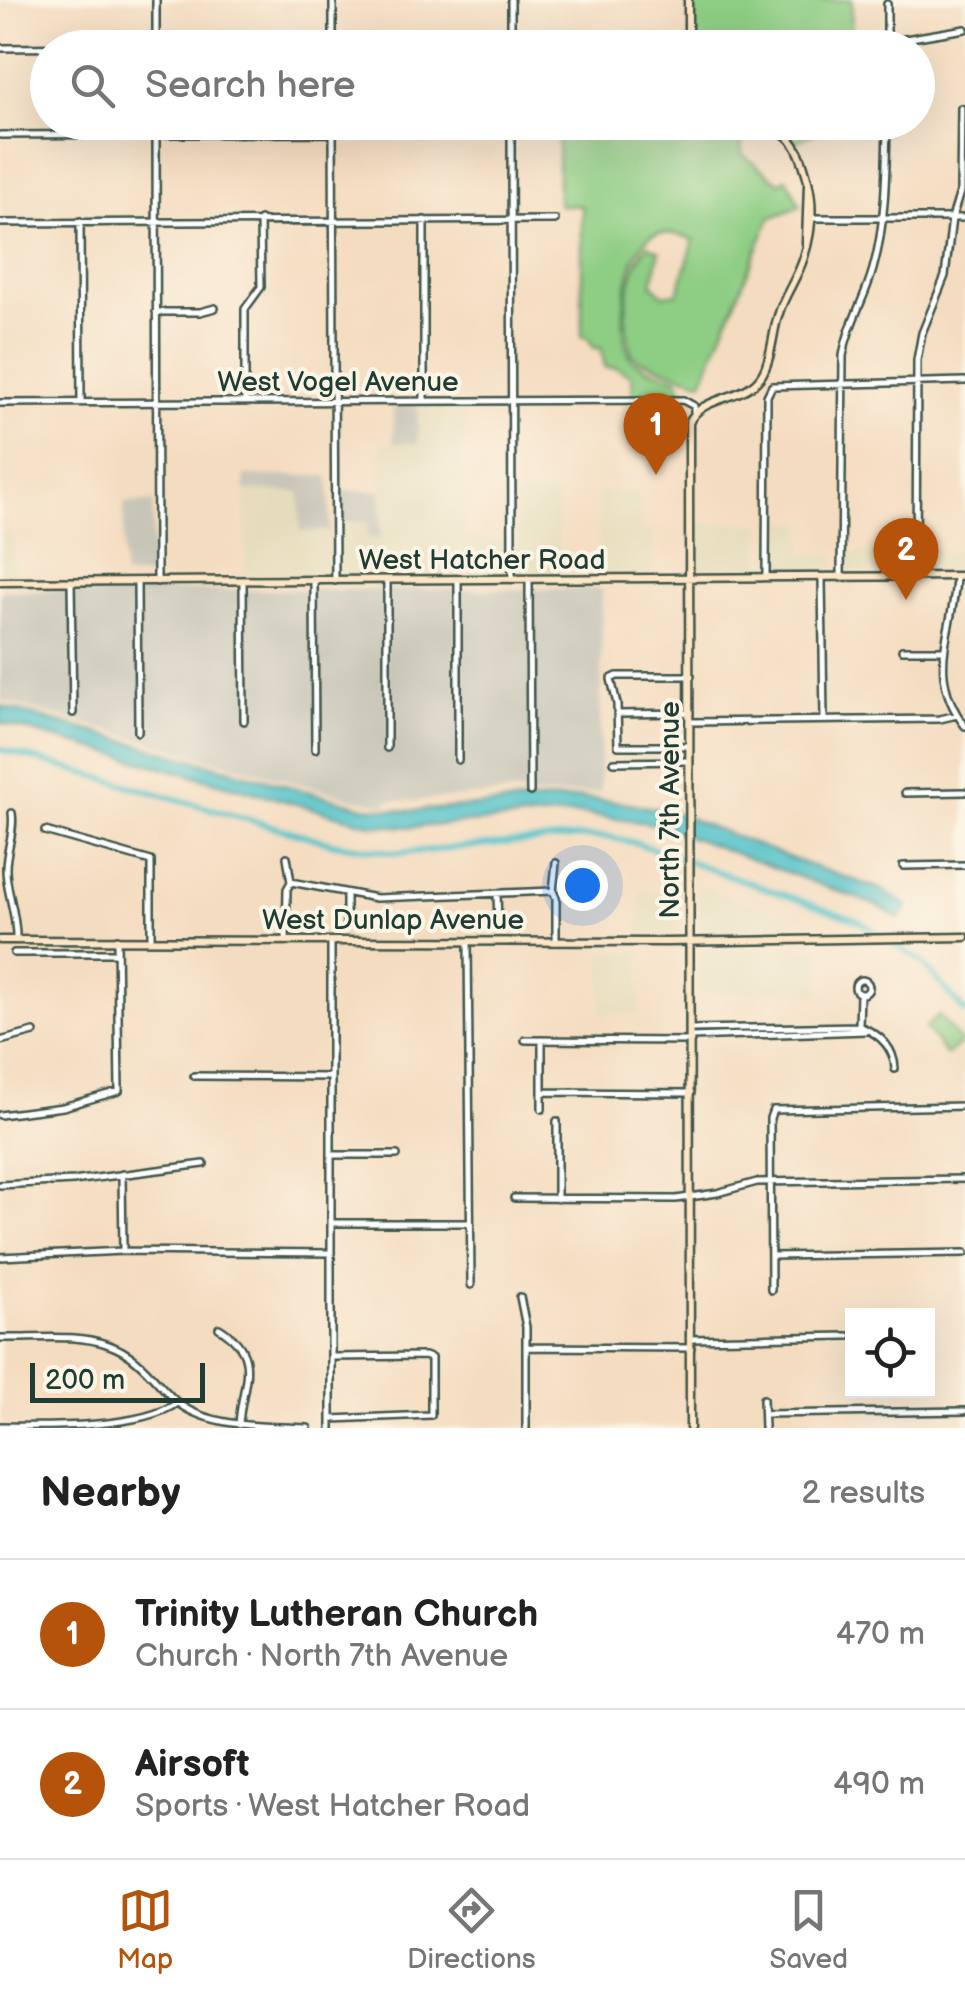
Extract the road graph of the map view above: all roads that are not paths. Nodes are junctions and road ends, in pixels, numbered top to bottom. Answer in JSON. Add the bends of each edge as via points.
{"nodes":[{"id":1,"x":156,"y":0,"type":"edge"},
{"id":2,"x":333,"y":0,"type":"edge"},
{"id":3,"x":511,"y":0,"type":"edge"},
{"id":4,"x":688,"y":0,"type":"edge"},
{"id":5,"x":887,"y":4,"type":"dead end"},
{"id":6,"x":965,"y":29,"type":"edge"},
{"id":7,"x":156,"y":30,"type":"edge"},
{"id":8,"x":333,"y":30,"type":"edge"},
{"id":9,"x":511,"y":30,"type":"edge"},
{"id":10,"x":688,"y":30,"type":"edge"},
{"id":11,"x":887,"y":30,"type":"edge"},
{"id":12,"x":935,"y":35,"type":"edge"},
{"id":13,"x":0,"y":48,"type":"edge"},
{"id":14,"x":30,"y":48,"type":"edge"},
{"id":15,"x":961,"y":108,"type":"dead end"},
{"id":16,"x":0,"y":136,"type":"edge"},
{"id":17,"x":30,"y":136,"type":"edge"},
{"id":18,"x":156,"y":140,"type":"edge"},
{"id":19,"x":333,"y":140,"type":"edge"},
{"id":20,"x":511,"y":140,"type":"edge"},
{"id":21,"x":789,"y":140,"type":"edge"},
{"id":22,"x":887,"y":140,"type":"edge"},
{"id":23,"x":952,"y":218,"type":"junction"},
{"id":24,"x":965,"y":218,"type":"edge"},
{"id":25,"x":809,"y":219,"type":"junction"},
{"id":26,"x":881,"y":219,"type":"junction"},
{"id":27,"x":260,"y":220,"type":"junction"},
{"id":28,"x":333,"y":220,"type":"junction"},
{"id":29,"x":424,"y":220,"type":"junction"},
{"id":30,"x":510,"y":220,"type":"junction"},
{"id":31,"x":555,"y":220,"type":"dead end"},
{"id":32,"x":156,"y":221,"type":"junction"},
{"id":33,"x":80,"y":222,"type":"junction"},
{"id":34,"x":0,"y":223,"type":"edge"},
{"id":35,"x":215,"y":308,"type":"dead end"},
{"id":36,"x":156,"y":312,"type":"junction"},
{"id":37,"x":965,"y":381,"type":"edge"},
{"id":38,"x":917,"y":382,"type":"junction"},
{"id":39,"x":842,"y":383,"type":"junction"},
{"id":40,"x":424,"y":401,"type":"junction"},
{"id":41,"x":512,"y":401,"type":"junction"},
{"id":42,"x":81,"y":402,"type":"junction"},
{"id":43,"x":156,"y":402,"type":"junction"},
{"id":44,"x":245,"y":402,"type":"junction"},
{"id":45,"x":334,"y":402,"type":"junction"},
{"id":46,"x":0,"y":403,"type":"edge"},
{"id":47,"x":694,"y":412,"type":"junction"},
{"id":48,"x":916,"y":577,"type":"junction"},
{"id":49,"x":960,"y":577,"type":"edge"},
{"id":50,"x":841,"y":578,"type":"junction"},
{"id":51,"x":822,"y":579,"type":"junction"},
{"id":52,"x":691,"y":580,"type":"junction"},
{"id":53,"x":766,"y":580,"type":"junction"},
{"id":54,"x":387,"y":581,"type":"junction"},
{"id":55,"x":458,"y":581,"type":"junction"},
{"id":56,"x":512,"y":581,"type":"junction"},
{"id":57,"x":529,"y":581,"type":"junction"},
{"id":58,"x":0,"y":582,"type":"edge"},
{"id":59,"x":72,"y":582,"type":"junction"},
{"id":60,"x":137,"y":582,"type":"junction"},
{"id":61,"x":157,"y":582,"type":"junction"},
{"id":62,"x":244,"y":582,"type":"junction"},
{"id":63,"x":314,"y":582,"type":"junction"},
{"id":64,"x":334,"y":582,"type":"junction"},
{"id":65,"x":902,"y":650,"type":"dead end"},
{"id":66,"x":943,"y":650,"type":"junction"},
{"id":67,"x":692,"y":676,"type":"junction"},
{"id":68,"x":73,"y":712,"type":"dead end"},
{"id":69,"x":692,"y":713,"type":"junction"},
{"id":70,"x":618,"y":714,"type":"junction"},
{"id":71,"x":957,"y":715,"type":"junction"},
{"id":72,"x":824,"y":720,"type":"junction"},
{"id":73,"x":244,"y":721,"type":"dead end"},
{"id":74,"x":692,"y":722,"type":"junction"},
{"id":75,"x":965,"y":726,"type":"edge"},
{"id":76,"x":138,"y":732,"type":"dead end"},
{"id":77,"x":692,"y":746,"type":"junction"},
{"id":78,"x":388,"y":748,"type":"dead end"},
{"id":79,"x":315,"y":749,"type":"dead end"},
{"id":80,"x":458,"y":760,"type":"dead end"},
{"id":81,"x":691,"y":761,"type":"junction"},
{"id":82,"x":614,"y":762,"type":"dead end"},
{"id":83,"x":530,"y":792,"type":"dead end"},
{"id":84,"x":965,"y":792,"type":"edge"},
{"id":85,"x":904,"y":793,"type":"dead end"},
{"id":86,"x":12,"y":813,"type":"dead end"},
{"id":87,"x":46,"y":831,"type":"dead end"},
{"id":88,"x":287,"y":857,"type":"dead end"},
{"id":89,"x":556,"y":863,"type":"dead end"},
{"id":90,"x":965,"y":865,"type":"edge"},
{"id":91,"x":904,"y":866,"type":"dead end"},
{"id":92,"x":291,"y":882,"type":"junction"},
{"id":93,"x":553,"y":891,"type":"junction"},
{"id":94,"x":498,"y":893,"type":"junction"},
{"id":95,"x":346,"y":895,"type":"junction"},
{"id":96,"x":346,"y":926,"type":"dead end"},
{"id":97,"x":498,"y":926,"type":"dead end"},
{"id":98,"x":965,"y":937,"type":"edge"},
{"id":99,"x":0,"y":940,"type":"edge"},
{"id":100,"x":16,"y":940,"type":"junction"},
{"id":101,"x":117,"y":940,"type":"junction"},
{"id":102,"x":151,"y":940,"type":"junction"},
{"id":103,"x":286,"y":941,"type":"junction"},
{"id":104,"x":330,"y":941,"type":"junction"},
{"id":105,"x":468,"y":942,"type":"junction"},
{"id":106,"x":556,"y":942,"type":"junction"},
{"id":107,"x":691,"y":942,"type":"junction"},
{"id":108,"x":117,"y":953,"type":"junction"},
{"id":109,"x":14,"y":954,"type":"dead end"},
{"id":110,"x":860,"y":994,"type":"dead end"},
{"id":111,"x":860,"y":1030,"type":"junction"},
{"id":112,"x":34,"y":1032,"type":"dead end"},
{"id":113,"x":691,"y":1035,"type":"junction"},
{"id":114,"x":525,"y":1040,"type":"dead end"},
{"id":115,"x":542,"y":1040,"type":"junction"},
{"id":116,"x":0,"y":1041,"type":"edge"},
{"id":117,"x":895,"y":1069,"type":"dead end"},
{"id":118,"x":194,"y":1076,"type":"dead end"},
{"id":119,"x":331,"y":1077,"type":"junction"},
{"id":120,"x":542,"y":1092,"type":"junction"},
{"id":121,"x":691,"y":1093,"type":"junction"},
{"id":122,"x":965,"y":1106,"type":"edge"},
{"id":123,"x":542,"y":1108,"type":"dead end"},
{"id":124,"x":0,"y":1114,"type":"edge"},
{"id":125,"x":557,"y":1121,"type":"dead end"},
{"id":126,"x":332,"y":1155,"type":"junction"},
{"id":127,"x":397,"y":1155,"type":"dead end"},
{"id":128,"x":204,"y":1164,"type":"dead end"},
{"id":129,"x":122,"y":1174,"type":"junction"},
{"id":130,"x":965,"y":1179,"type":"edge"},
{"id":131,"x":771,"y":1181,"type":"junction"},
{"id":132,"x":0,"y":1185,"type":"edge"},
{"id":133,"x":692,"y":1197,"type":"junction"},
{"id":134,"x":514,"y":1198,"type":"dead end"},
{"id":135,"x":557,"y":1199,"type":"junction"},
{"id":136,"x":332,"y":1223,"type":"junction"},
{"id":137,"x":468,"y":1223,"type":"junction"},
{"id":138,"x":123,"y":1252,"type":"junction"},
{"id":139,"x":332,"y":1253,"type":"junction"},
{"id":140,"x":965,"y":1253,"type":"edge"},
{"id":141,"x":771,"y":1256,"type":"junction"},
{"id":142,"x":0,"y":1258,"type":"edge"},
{"id":143,"x":471,"y":1284,"type":"dead end"},
{"id":144,"x":771,"y":1290,"type":"dead end"},
{"id":145,"x":520,"y":1297,"type":"dead end"},
{"id":146,"x":218,"y":1328,"type":"dead end"},
{"id":147,"x":845,"y":1336,"type":"edge"},
{"id":148,"x":0,"y":1338,"type":"edge"},
{"id":149,"x":691,"y":1338,"type":"junction"},
{"id":150,"x":526,"y":1347,"type":"junction"},
{"id":151,"x":690,"y":1348,"type":"junction"},
{"id":152,"x":331,"y":1357,"type":"junction"},
{"id":153,"x":764,"y":1399,"type":"dead end"},
{"id":154,"x":177,"y":1402,"type":"junction"},
{"id":155,"x":965,"y":1411,"type":"edge"},
{"id":156,"x":764,"y":1414,"type":"junction"},
{"id":157,"x":331,"y":1419,"type":"junction"},
{"id":158,"x":239,"y":1425,"type":"junction"},
{"id":159,"x":0,"y":1426,"type":"edge"},
{"id":160,"x":74,"y":1428,"type":"edge"},
{"id":161,"x":308,"y":1428,"type":"edge"},
{"id":162,"x":331,"y":1428,"type":"edge"},
{"id":163,"x":526,"y":1428,"type":"edge"},
{"id":164,"x":690,"y":1428,"type":"edge"},
{"id":165,"x":764,"y":1428,"type":"edge"}],
"edges":[{"from":1,"to":7,"type":"street"},
{"from":2,"to":8,"type":"street"},
{"from":3,"to":9,"type":"street"},
{"from":4,"to":10,"type":"main road"},
{"from":5,"to":11,"type":"street"},
{"from":6,"to":12,"type":"street"},
{"from":13,"to":14,"type":"street"},
{"from":15,"to":23,"type":"street","via":[[961,185]]},
{"from":16,"to":17,"type":"street"},
{"from":18,"to":32,"type":"street"},
{"from":19,"to":28,"type":"street"},
{"from":20,"to":30,"type":"street"},
{"from":21,"to":25,"type":"main road","via":[[804,159]]},
{"from":22,"to":26,"type":"street"},
{"from":23,"to":24,"type":"street"},
{"from":23,"to":26,"type":"street"},
{"from":23,"to":38,"type":"street","via":[[945,276],[919,346]]},
{"from":25,"to":26,"type":"street"},
{"from":25,"to":47,"type":"main road","via":[[802,262],[778,315],[763,374],[751,388]]},
{"from":26,"to":39,"type":"street","via":[[873,271],[845,342]]},
{"from":27,"to":28,"type":"street"},
{"from":27,"to":32,"type":"street"},
{"from":27,"to":44,"type":"street","via":[[260,287],[245,309]]},
{"from":28,"to":29,"type":"street"},
{"from":28,"to":45,"type":"street"},
{"from":29,"to":30,"type":"street"},
{"from":29,"to":40,"type":"street"},
{"from":30,"to":31,"type":"street"},
{"from":30,"to":41,"type":"street"},
{"from":32,"to":33,"type":"street"},
{"from":32,"to":36,"type":"street"},
{"from":33,"to":34,"type":"street"},
{"from":33,"to":42,"type":"street"},
{"from":35,"to":36,"type":"street"},
{"from":36,"to":43,"type":"street"},
{"from":37,"to":38,"type":"street"},
{"from":38,"to":39,"type":"street"},
{"from":38,"to":48,"type":"street"},
{"from":39,"to":50,"type":"street"},
{"from":39,"to":53,"type":"street","via":[[772,386],[767,396]]},
{"from":40,"to":41,"type":"street","name":"West Vogel Avenue"},
{"from":40,"to":45,"type":"street","name":"West Vogel Avenue"},
{"from":41,"to":47,"type":"street","name":"West Vogel Avenue","via":[[676,400]]},
{"from":41,"to":56,"type":"street"},
{"from":42,"to":43,"type":"street","name":"West Vogel Avenue"},
{"from":42,"to":46,"type":"street","name":"West Vogel Avenue"},
{"from":43,"to":44,"type":"street","name":"West Vogel Avenue"},
{"from":43,"to":61,"type":"street"},
{"from":44,"to":45,"type":"street","name":"West Vogel Avenue"},
{"from":45,"to":64,"type":"street"},
{"from":47,"to":52,"type":"main road","name":"North 7th Avenue","via":[[688,429]]},
{"from":48,"to":49,"type":"main road","name":"West Hatcher Road"},
{"from":48,"to":50,"type":"main road","name":"West Hatcher Road"},
{"from":49,"to":66,"type":"street"},
{"from":50,"to":51,"type":"main road","name":"West Hatcher Road"},
{"from":51,"to":53,"type":"main road","name":"West Hatcher Road"},
{"from":51,"to":72,"type":"street"},
{"from":52,"to":53,"type":"main road","name":"West Hatcher Road"},
{"from":52,"to":57,"type":"main road","name":"West Hatcher Road"},
{"from":52,"to":67,"type":"main road","name":"North 7th Avenue"},
{"from":54,"to":55,"type":"main road","name":"West Hatcher Road"},
{"from":54,"to":64,"type":"main road","name":"West Hatcher Road"},
{"from":54,"to":78,"type":"street"},
{"from":55,"to":56,"type":"main road","name":"West Hatcher Road"},
{"from":55,"to":80,"type":"street"},
{"from":56,"to":57,"type":"main road","name":"West Hatcher Road"},
{"from":57,"to":83,"type":"street"},
{"from":58,"to":59,"type":"main road","name":"West Hatcher Road"},
{"from":59,"to":60,"type":"main road","name":"West Hatcher Road"},
{"from":59,"to":68,"type":"street"},
{"from":60,"to":61,"type":"main road","name":"West Hatcher Road"},
{"from":60,"to":76,"type":"street"},
{"from":61,"to":62,"type":"main road","name":"West Hatcher Road"},
{"from":62,"to":63,"type":"main road","name":"West Hatcher Road"},
{"from":62,"to":73,"type":"street"},
{"from":63,"to":64,"type":"main road","name":"West Hatcher Road"},
{"from":63,"to":79,"type":"street"},
{"from":65,"to":66,"type":"street"},
{"from":66,"to":71,"type":"street"},
{"from":67,"to":69,"type":"main road","name":"North 7th Avenue"},
{"from":67,"to":70,"type":"street","via":[[611,679]]},
{"from":69,"to":70,"type":"street"},
{"from":69,"to":74,"type":"main road","name":"North 7th Avenue"},
{"from":70,"to":77,"type":"street","via":[[618,746]]},
{"from":71,"to":72,"type":"street"},
{"from":71,"to":75,"type":"street"},
{"from":72,"to":74,"type":"street"},
{"from":74,"to":77,"type":"main road","name":"North 7th Avenue"},
{"from":77,"to":81,"type":"main road","name":"North 7th Avenue"},
{"from":81,"to":82,"type":"street"},
{"from":81,"to":107,"type":"main road","name":"North 7th Avenue"},
{"from":84,"to":85,"type":"street"},
{"from":86,"to":100,"type":"street","via":[[6,866]]},
{"from":87,"to":102,"type":"street","via":[[151,861]]},
{"from":88,"to":92,"type":"street"},
{"from":89,"to":93,"type":"street"},
{"from":90,"to":91,"type":"street"},
{"from":92,"to":95,"type":"street"},
{"from":92,"to":103,"type":"street"},
{"from":93,"to":94,"type":"street"},
{"from":93,"to":106,"type":"street"},
{"from":94,"to":95,"type":"street"},
{"from":94,"to":97,"type":"street"},
{"from":95,"to":96,"type":"street"},
{"from":98,"to":107,"type":"main road","name":"West Dunlap Avenue"},
{"from":99,"to":100,"type":"main road","name":"West Dunlap Avenue"},
{"from":100,"to":101,"type":"main road","name":"West Dunlap Avenue"},
{"from":101,"to":102,"type":"main road","name":"West Dunlap Avenue"},
{"from":101,"to":108,"type":"street"},
{"from":102,"to":103,"type":"main road","name":"West Dunlap Avenue"},
{"from":103,"to":104,"type":"main road","name":"West Dunlap Avenue"},
{"from":104,"to":105,"type":"main road","name":"West Dunlap Avenue"},
{"from":104,"to":119,"type":"street"},
{"from":105,"to":106,"type":"main road","name":"West Dunlap Avenue"},
{"from":105,"to":137,"type":"street"},
{"from":106,"to":107,"type":"main road","name":"West Dunlap Avenue"},
{"from":107,"to":113,"type":"main road","name":"North 7th Avenue"},
{"from":108,"to":109,"type":"street"},
{"from":108,"to":124,"type":"street","via":[[119,1091],[63,1107]]},
{"from":110,"to":111,"type":"street"},
{"from":111,"to":113,"type":"street"},
{"from":111,"to":117,"type":"street","via":[[893,1051]]},
{"from":112,"to":116,"type":"street"},
{"from":113,"to":115,"type":"street"},
{"from":113,"to":121,"type":"main road","name":"North 7th Avenue"},
{"from":114,"to":115,"type":"street"},
{"from":115,"to":120,"type":"street"},
{"from":118,"to":119,"type":"street"},
{"from":119,"to":126,"type":"street"},
{"from":120,"to":121,"type":"street"},
{"from":120,"to":123,"type":"street"},
{"from":121,"to":133,"type":"main road","name":"North 7th Avenue"},
{"from":122,"to":131,"type":"street","via":[[773,1110]]},
{"from":125,"to":135,"type":"street"},
{"from":126,"to":127,"type":"street"},
{"from":126,"to":136,"type":"street"},
{"from":128,"to":129,"type":"street"},
{"from":129,"to":132,"type":"street"},
{"from":129,"to":138,"type":"street"},
{"from":130,"to":131,"type":"street"},
{"from":131,"to":133,"type":"street"},
{"from":131,"to":141,"type":"street"},
{"from":133,"to":135,"type":"street"},
{"from":133,"to":149,"type":"main road","name":"North 7th Avenue"},
{"from":134,"to":135,"type":"street"},
{"from":136,"to":137,"type":"street"},
{"from":136,"to":139,"type":"street"},
{"from":137,"to":143,"type":"street"},
{"from":138,"to":139,"type":"street"},
{"from":138,"to":142,"type":"street"},
{"from":139,"to":152,"type":"street"},
{"from":140,"to":141,"type":"street"},
{"from":141,"to":144,"type":"street"},
{"from":145,"to":150,"type":"street"},
{"from":146,"to":158,"type":"street","via":[[242,1346],[247,1362]]},
{"from":147,"to":149,"type":"street"},
{"from":148,"to":154,"type":"street","via":[[113,1346]]},
{"from":149,"to":151,"type":"main road","name":"North 7th Avenue"},
{"from":150,"to":151,"type":"street"},
{"from":150,"to":163,"type":"street"},
{"from":151,"to":164,"type":"main road","name":"North 7th Avenue"},
{"from":152,"to":157,"type":"street"},
{"from":152,"to":157,"type":"street","via":[[431,1358],[430,1415]]},
{"from":153,"to":156,"type":"street"},
{"from":154,"to":158,"type":"street","via":[[206,1419]]},
{"from":154,"to":160,"type":"street","via":[[155,1420],[129,1427]]},
{"from":155,"to":156,"type":"street"},
{"from":156,"to":165,"type":"street"},
{"from":157,"to":162,"type":"street"},
{"from":158,"to":161,"type":"street"},
{"from":159,"to":160,"type":"street"}]}
